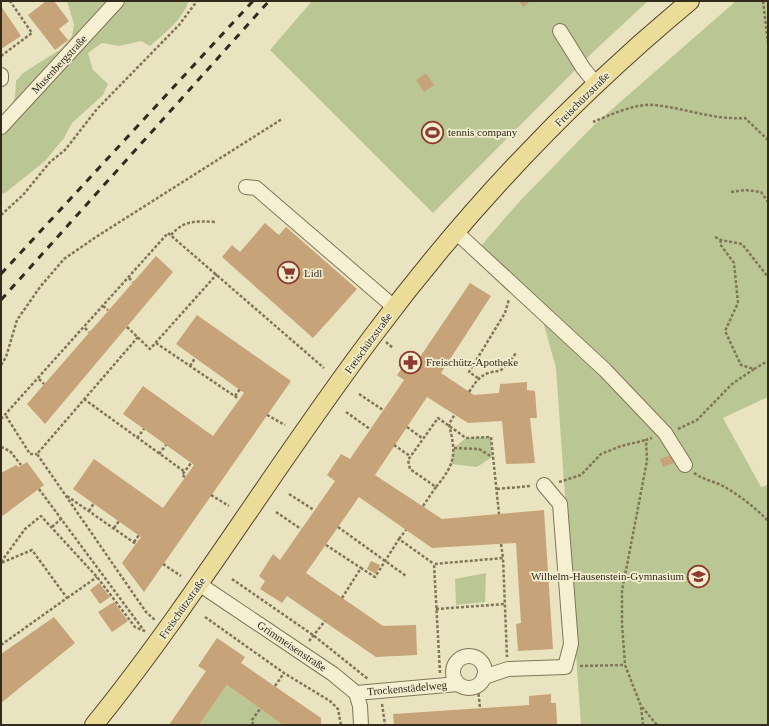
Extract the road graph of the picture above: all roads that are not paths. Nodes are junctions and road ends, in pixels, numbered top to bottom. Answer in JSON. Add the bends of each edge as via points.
{"nodes":[{"id":1,"x":117,"y":1,"type":"edge"},
{"id":2,"x":690,"y":1,"type":"edge"},
{"id":3,"x":560,"y":31,"type":"dead end"},
{"id":4,"x":1,"y":75,"type":"edge"},
{"id":5,"x":1,"y":79,"type":"edge"},
{"id":6,"x":596,"y":84,"type":"junction"},
{"id":7,"x":1,"y":127,"type":"edge"},
{"id":8,"x":246,"y":187,"type":"dead end"},
{"id":9,"x":456,"y":232,"type":"junction"},
{"id":10,"x":394,"y":307,"type":"junction"},
{"id":11,"x":685,"y":465,"type":"road end"},
{"id":12,"x":544,"y":485,"type":"road end"},
{"id":13,"x":199,"y":584,"type":"junction"},
{"id":14,"x":481,"y":681,"type":"junction"},
{"id":15,"x":458,"y":684,"type":"junction"},
{"id":16,"x":356,"y":692,"type":"junction"},
{"id":17,"x":94,"y":725,"type":"edge"},
{"id":18,"x":361,"y":725,"type":"edge"}],
"edges":[{"from":1,"to":7,"type":"street","name":"Musenbergstraße"},
{"from":2,"to":6,"type":"main road","name":"Freischützstraße"},
{"from":3,"to":6,"type":"street"},
{"from":4,"to":5,"type":"street"},
{"from":6,"to":9,"type":"main road","name":"Freischützstraße"},
{"from":8,"to":10,"type":"street","via":[[256,188]]},
{"from":9,"to":10,"type":"main road","name":"Freischützstraße"},
{"from":9,"to":11,"type":"street","via":[[605,370],[665,433]]},
{"from":10,"to":13,"type":"main road","name":"Freischützstraße","via":[[357,356]]},
{"from":12,"to":14,"type":"street","via":[[560,504],[571,644],[565,667],[508,669]]},
{"from":13,"to":16,"type":"street","name":"Grimmeisenstraße"},
{"from":13,"to":17,"type":"main road","name":"Freischützstraße"},
{"from":14,"to":15,"type":"street","name":"Trockenstädelweg","via":[[468,688]]},
{"from":14,"to":15,"type":"street","name":"Trockenstädelweg","via":[[484,671],[480,662],[467,656],[458,661],[453,670]]},
{"from":15,"to":16,"type":"street","name":"Trockenstädelweg"},
{"from":16,"to":18,"type":"street"}]}
